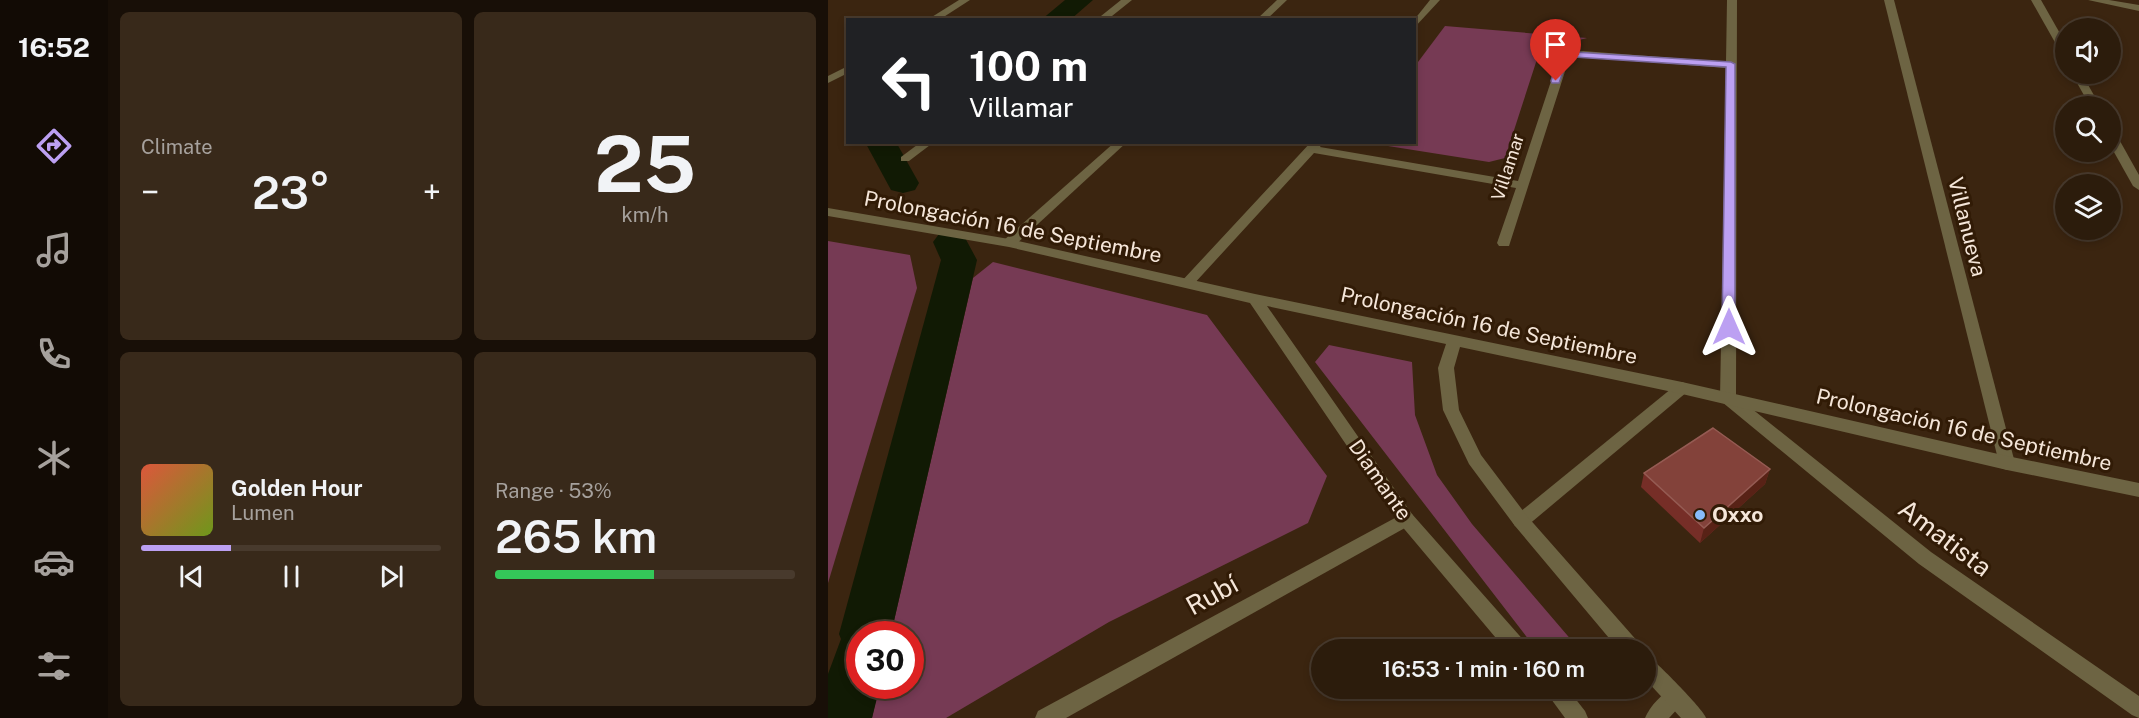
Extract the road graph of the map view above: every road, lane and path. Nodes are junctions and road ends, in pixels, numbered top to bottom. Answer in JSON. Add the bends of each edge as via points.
{"nodes":[{"id":1,"x":965,"y":0,"type":"edge"},
{"id":2,"x":1127,"y":0,"type":"edge"},
{"id":3,"x":1282,"y":0,"type":"edge"},
{"id":4,"x":1436,"y":0,"type":"edge"},
{"id":5,"x":1732,"y":0,"type":"edge"},
{"id":6,"x":1889,"y":0,"type":"edge"},
{"id":7,"x":2036,"y":0,"type":"edge"},
{"id":8,"x":2093,"y":0,"type":"edge"},
{"id":9,"x":2139,"y":8,"type":"edge"},
{"id":10,"x":935,"y":18,"type":"edge"},
{"id":11,"x":1103,"y":18,"type":"edge"},
{"id":12,"x":1262,"y":18,"type":"edge"},
{"id":13,"x":1416,"y":23,"type":"edge"},
{"id":14,"x":2055,"y":34,"type":"edge"},
{"id":15,"x":1731,"y":64,"type":"junction"},
{"id":16,"x":846,"y":70,"type":"edge"},
{"id":17,"x":828,"y":80,"type":"edge"},
{"id":18,"x":926,"y":144,"type":"edge"},
{"id":19,"x":1120,"y":144,"type":"edge"},
{"id":20,"x":1316,"y":146,"type":"edge"},
{"id":21,"x":2121,"y":154,"type":"edge"},
{"id":22,"x":905,"y":159,"type":"dead end"},
{"id":23,"x":1521,"y":185,"type":"junction"},
{"id":24,"x":2139,"y":186,"type":"edge"},
{"id":25,"x":828,"y":212,"type":"edge"},
{"id":26,"x":1009,"y":243,"type":"junction"},
{"id":27,"x":1504,"y":243,"type":"dead end"},
{"id":28,"x":1187,"y":283,"type":"junction"},
{"id":29,"x":1255,"y":300,"type":"junction"},
{"id":30,"x":1455,"y":339,"type":"junction"},
{"id":31,"x":1682,"y":388,"type":"junction"},
{"id":32,"x":1728,"y":398,"type":"junction"},
{"id":33,"x":2007,"y":463,"type":"junction"},
{"id":34,"x":2139,"y":490,"type":"edge"},
{"id":35,"x":1406,"y":519,"type":"junction"},
{"id":36,"x":1521,"y":521,"type":"junction"},
{"id":37,"x":1510,"y":639,"type":"edge"},
{"id":38,"x":1623,"y":639,"type":"edge"},
{"id":39,"x":1656,"y":677,"type":"edge"},
{"id":40,"x":1562,"y":699,"type":"edge"},
{"id":41,"x":1674,"y":699,"type":"junction"},
{"id":42,"x":2139,"y":708,"type":"edge"},
{"id":43,"x":1045,"y":718,"type":"edge"},
{"id":44,"x":1578,"y":718,"type":"edge"},
{"id":45,"x":1655,"y":718,"type":"edge"},
{"id":46,"x":1696,"y":718,"type":"edge"}],
"edges":[{"from":1,"to":10,"type":"street"},
{"from":2,"to":11,"type":"street"},
{"from":3,"to":12,"type":"street"},
{"from":4,"to":13,"type":"street"},
{"from":5,"to":15,"type":"street"},
{"from":6,"to":33,"type":"street","name":"Villanueva"},
{"from":7,"to":14,"type":"street"},
{"from":8,"to":9,"type":"street"},
{"from":15,"to":23,"type":"street","name":"Villamar","via":[[1566,56]]},
{"from":15,"to":32,"type":"street"},
{"from":16,"to":17,"type":"street"},
{"from":18,"to":22,"type":"street"},
{"from":19,"to":26,"type":"street"},
{"from":20,"to":23,"type":"street"},
{"from":20,"to":28,"type":"street"},
{"from":21,"to":24,"type":"street"},
{"from":23,"to":27,"type":"street","name":"Villamar"},
{"from":25,"to":26,"type":"street","name":"Prolongación 16 de Septiembre"},
{"from":26,"to":28,"type":"street","name":"Prolongación 16 de Septiembre"},
{"from":28,"to":29,"type":"street","name":"Prolongación 16 de Septiembre"},
{"from":29,"to":30,"type":"street","name":"Prolongación 16 de Septiembre"},
{"from":29,"to":35,"type":"street","name":"Diamante"},
{"from":30,"to":31,"type":"street","name":"Prolongación 16 de Septiembre"},
{"from":30,"to":36,"type":"street","via":[[1446,368],[1451,410],[1474,459]]},
{"from":31,"to":32,"type":"street","name":"Prolongación 16 de Septiembre"},
{"from":31,"to":36,"type":"street"},
{"from":32,"to":33,"type":"street","name":"Prolongación 16 de Septiembre"},
{"from":32,"to":42,"type":"street","name":"Amatista","via":[[1925,558]]},
{"from":33,"to":34,"type":"street","name":"Prolongación 16 de Septiembre"},
{"from":35,"to":37,"type":"street","name":"Diamante"},
{"from":35,"to":43,"type":"street","name":"Rubí"},
{"from":36,"to":38,"type":"street"},
{"from":39,"to":41,"type":"street"},
{"from":40,"to":44,"type":"street"},
{"from":41,"to":45,"type":"street"},
{"from":41,"to":46,"type":"street"}]}
